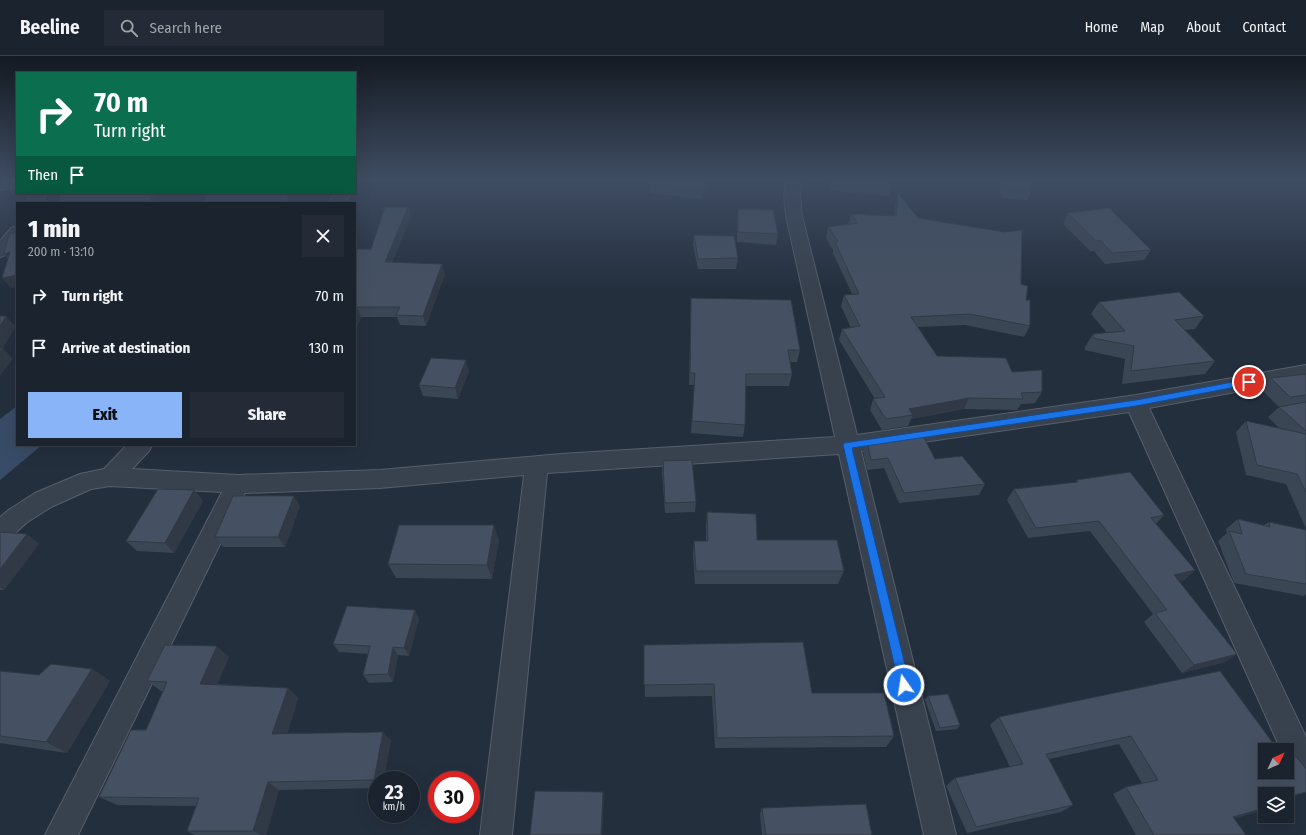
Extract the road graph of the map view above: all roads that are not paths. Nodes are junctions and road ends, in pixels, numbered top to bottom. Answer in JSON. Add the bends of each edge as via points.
{"nodes":[{"id":1,"x":794,"y":216,"type":"edge"},
{"id":2,"x":16,"y":232,"type":"edge"},
{"id":3,"x":0,"y":252,"type":"edge"},
{"id":4,"x":1306,"y":372,"type":"edge"},
{"id":5,"x":1136,"y":403,"type":"junction"},
{"id":6,"x":847,"y":445,"type":"junction"},
{"id":7,"x":140,"y":446,"type":"edge"},
{"id":8,"x":537,"y":465,"type":"junction"},
{"id":9,"x":110,"y":477,"type":"junction"},
{"id":10,"x":238,"y":484,"type":"junction"},
{"id":11,"x":0,"y":532,"type":"edge"},
{"id":12,"x":1306,"y":770,"type":"edge"},
{"id":13,"x":61,"y":835,"type":"edge"},
{"id":14,"x":496,"y":835,"type":"edge"},
{"id":15,"x":940,"y":835,"type":"edge"}],
"edges":[{"from":1,"to":6,"type":"street"},
{"from":2,"to":3,"type":"street"},
{"from":4,"to":5,"type":"street"},
{"from":5,"to":6,"type":"street"},
{"from":5,"to":12,"type":"street"},
{"from":6,"to":8,"type":"street"},
{"from":6,"to":15,"type":"street"},
{"from":7,"to":9,"type":"street"},
{"from":8,"to":10,"type":"street","via":[[380,479]]},
{"from":8,"to":14,"type":"street"},
{"from":9,"to":10,"type":"street"},
{"from":9,"to":11,"type":"street","via":[[88,480],[43,500],[18,516]]},
{"from":10,"to":13,"type":"street"}]}
